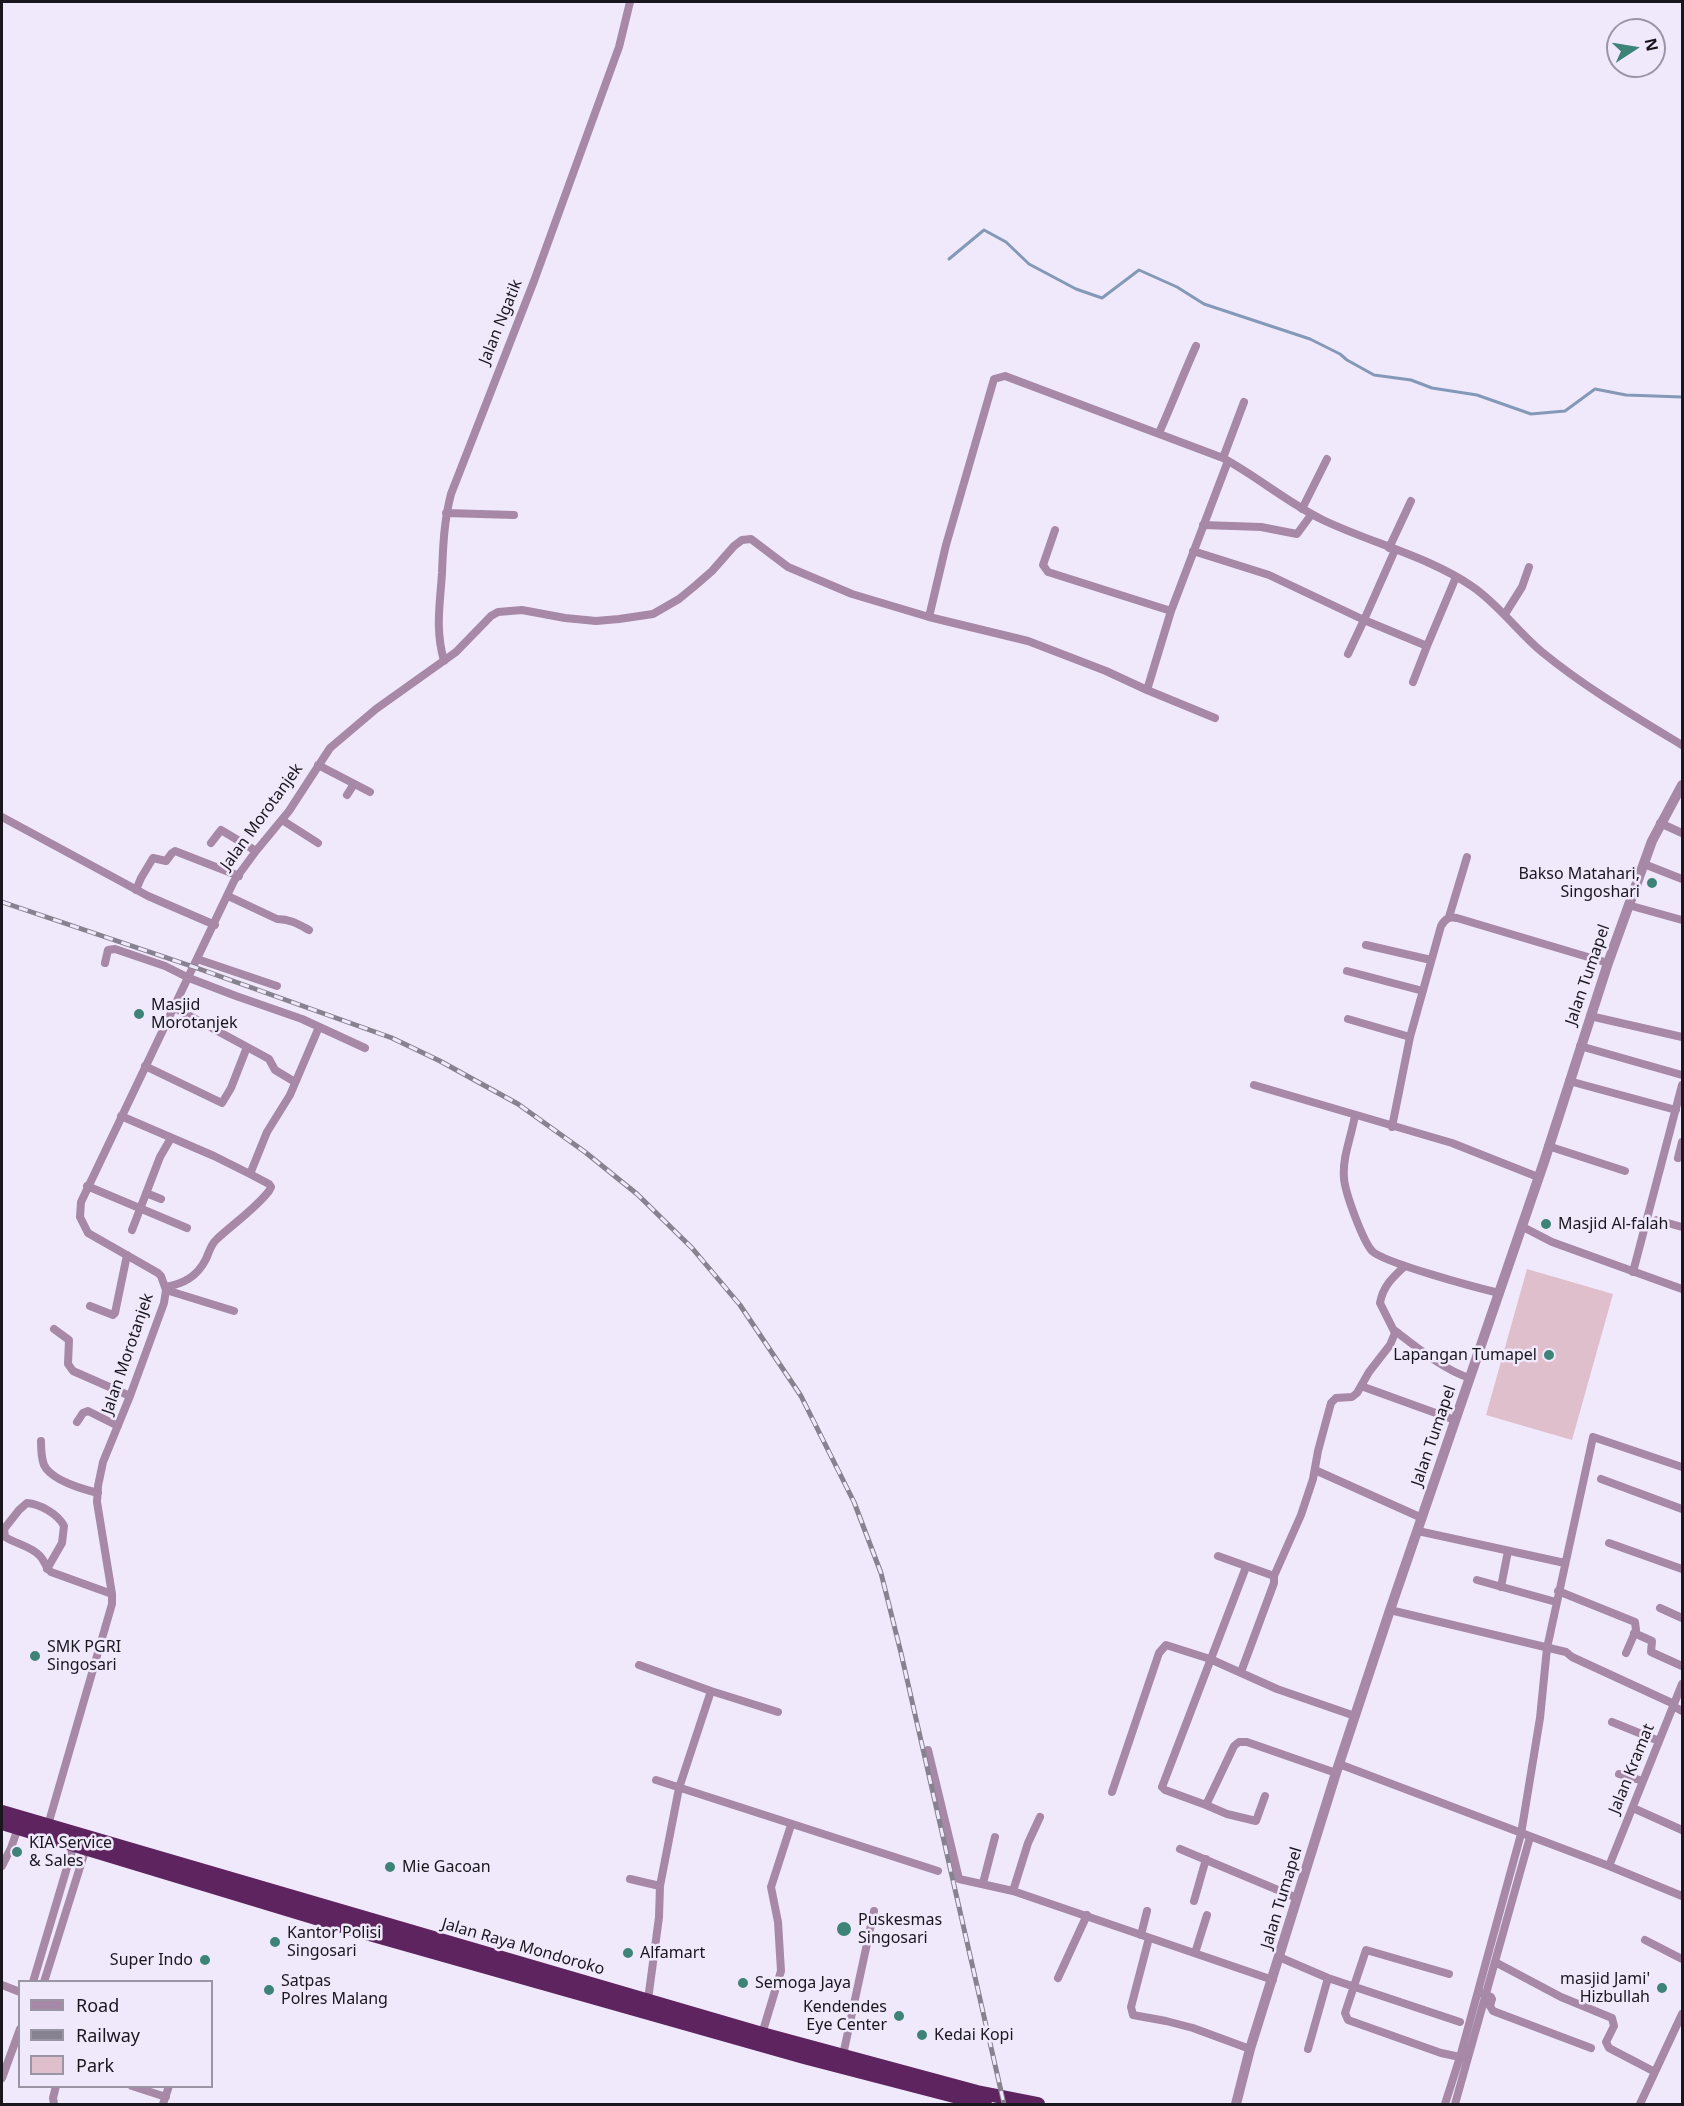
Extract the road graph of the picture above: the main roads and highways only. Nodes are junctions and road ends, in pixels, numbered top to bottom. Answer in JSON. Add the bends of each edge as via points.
{"nodes":[{"id":1,"x":2,"y":1812,"type":"edge"},
{"id":2,"x":20,"y":1822,"type":"junction"},
{"id":3,"x":2,"y":1823,"type":"edge"},
{"id":4,"x":826,"y":2056,"type":"junction"},
{"id":5,"x":981,"y":2104,"type":"edge"},
{"id":6,"x":1038,"y":2104,"type":"edge"}],
"edges":[{"from":1,"to":2,"type":"highway","name":"Jalan Raya Mondoroko"},
{"from":2,"to":3,"type":"highway","name":"Jalan Raya Mondoroko"},
{"from":2,"to":4,"type":"highway","name":"Jalan Raya Mondoroko","via":[[80,1846],[370,1934]]},
{"from":2,"to":4,"type":"highway","name":"Jalan Raya Mondoroko","via":[[48,1825],[648,2000]]},
{"from":4,"to":5,"type":"highway","name":"Jalan Raya Mondoroko"},
{"from":4,"to":6,"type":"highway","name":"Jalan Raya Mondoroko","via":[[843,2055],[977,2092]]}]}
